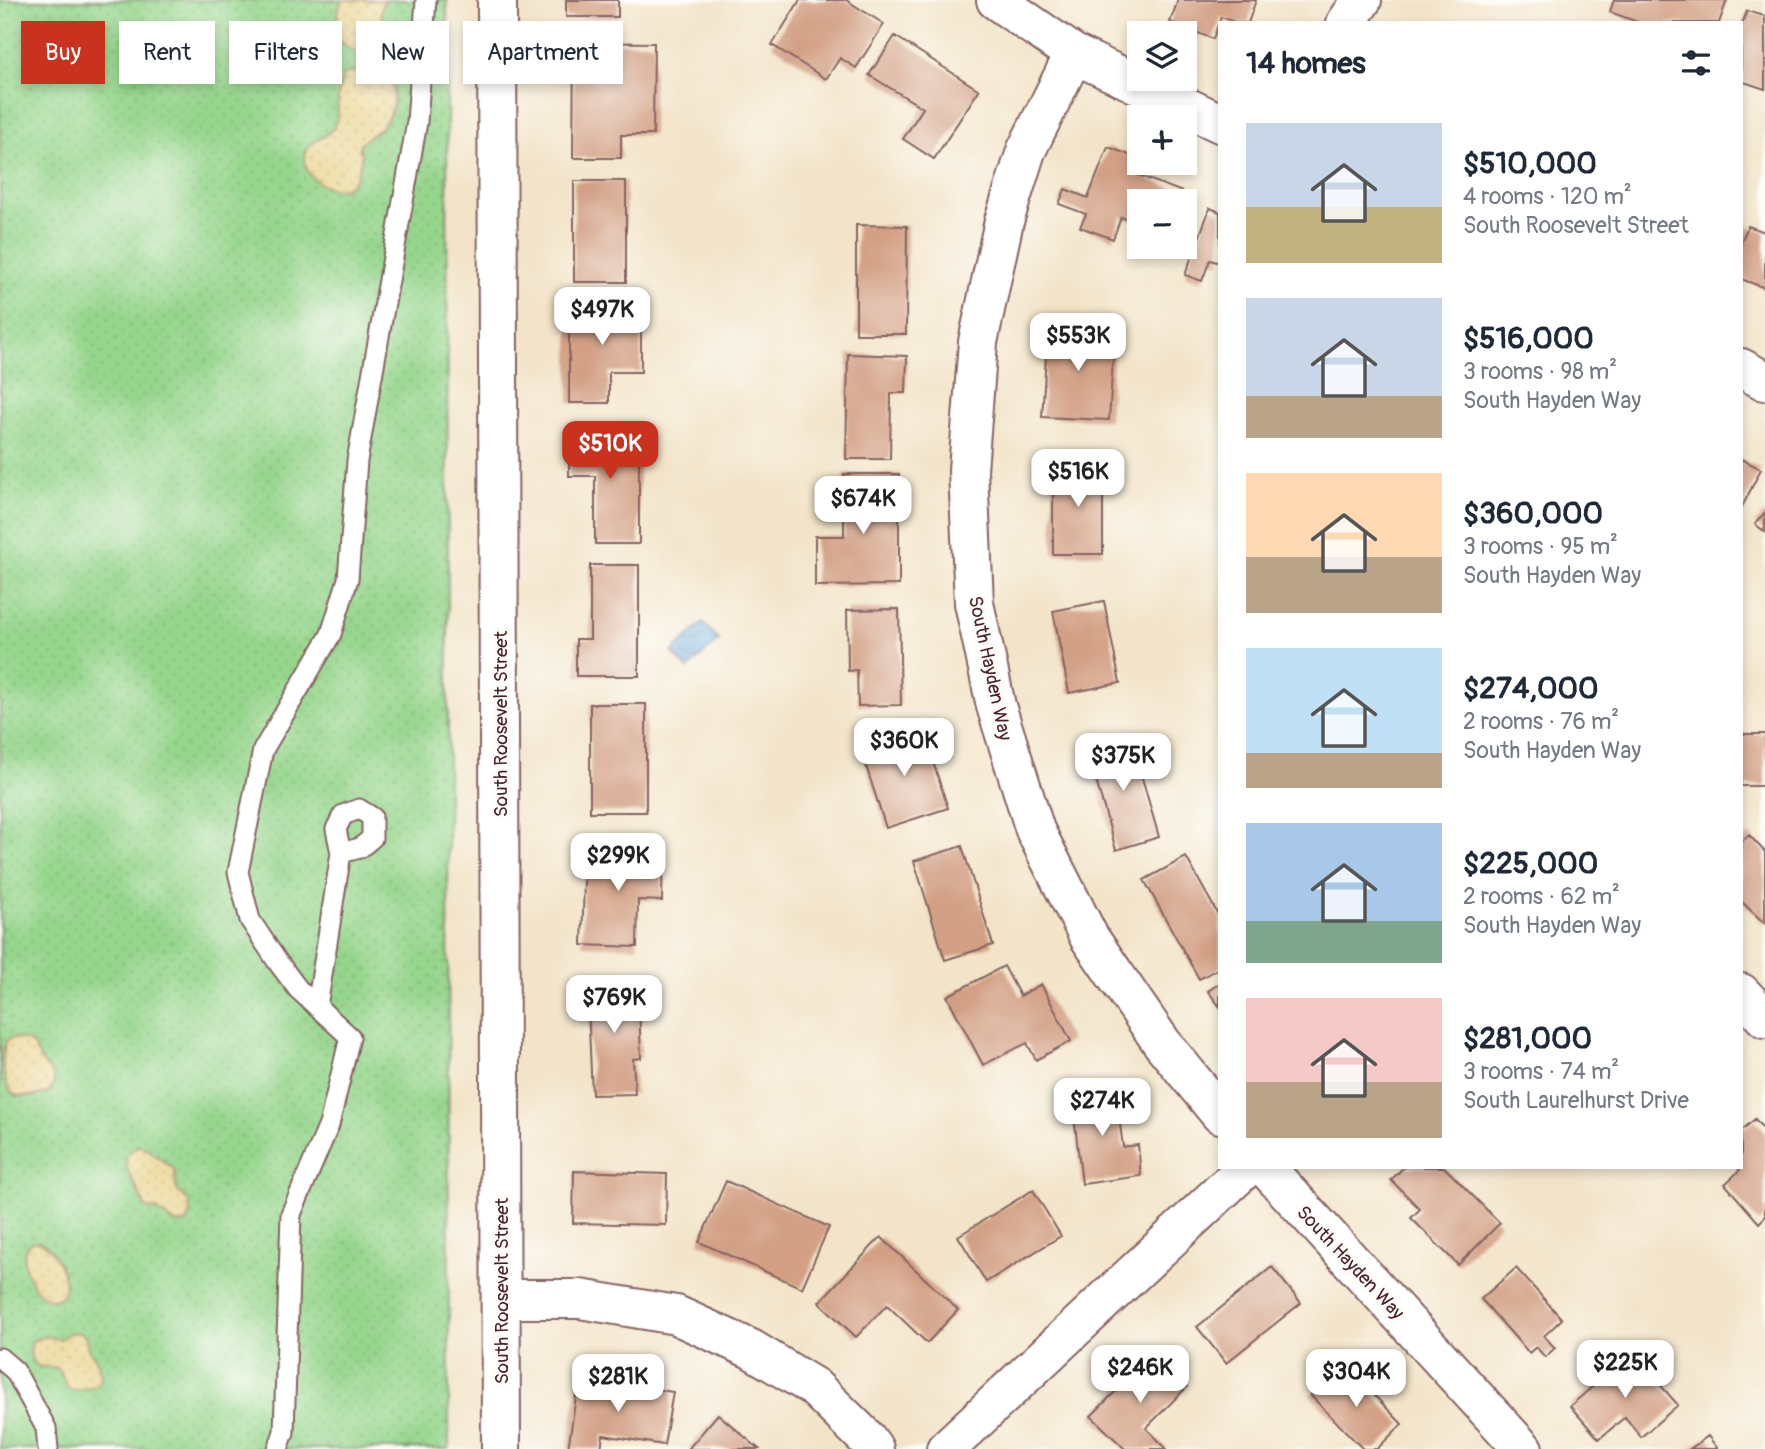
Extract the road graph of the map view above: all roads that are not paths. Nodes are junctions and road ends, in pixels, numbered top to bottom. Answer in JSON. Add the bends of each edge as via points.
{"nodes":[{"id":1,"x":426,"y":0,"type":"edge"},
{"id":2,"x":498,"y":0,"type":"edge"},
{"id":3,"x":996,"y":0,"type":"edge"},
{"id":4,"x":1362,"y":0,"type":"edge"},
{"id":5,"x":1347,"y":21,"type":"edge"},
{"id":6,"x":1074,"y":54,"type":"junction"},
{"id":7,"x":1218,"y":122,"type":"edge"},
{"id":8,"x":1743,"y":369,"type":"edge"},
{"id":9,"x":1765,"y":381,"type":"edge"},
{"id":10,"x":341,"y":853,"type":"dead end"},
{"id":11,"x":1743,"y":995,"type":"edge"},
{"id":12,"x":317,"y":1007,"type":"junction"},
{"id":13,"x":1765,"y":1018,"type":"edge"},
{"id":14,"x":1218,"y":1112,"type":"edge"},
{"id":15,"x":1245,"y":1169,"type":"edge"},
{"id":16,"x":1267,"y":1169,"type":"edge"},
{"id":17,"x":501,"y":1299,"type":"junction"},
{"id":18,"x":0,"y":1358,"type":"edge"},
{"id":19,"x":48,"y":1449,"type":"edge"},
{"id":20,"x":278,"y":1449,"type":"edge"},
{"id":21,"x":501,"y":1449,"type":"edge"},
{"id":22,"x":874,"y":1449,"type":"edge"},
{"id":23,"x":946,"y":1449,"type":"edge"},
{"id":24,"x":1523,"y":1449,"type":"edge"}],
"edges":[{"from":1,"to":12,"type":"lane","via":[[417,122],[356,461],[348,579],[331,634],[263,750],[238,872],[250,920],[298,989]]},
{"from":2,"to":17,"type":"street","name":"South Roosevelt Street"},
{"from":3,"to":6,"type":"street"},
{"from":4,"to":5,"type":"street"},
{"from":6,"to":7,"type":"street"},
{"from":6,"to":14,"type":"street","name":"South Hayden Way","via":[[1026,151],[1004,221],[978,342],[968,470],[974,603],[996,706],[1035,830],[1089,937],[1162,1043]]},
{"from":8,"to":9,"type":"street"},
{"from":10,"to":12,"type":"lane"},
{"from":11,"to":13,"type":"street"},
{"from":12,"to":20,"type":"lane","via":[[350,1037],[329,1125],[291,1214],[284,1432]]},
{"from":15,"to":23,"type":"street"},
{"from":16,"to":24,"type":"street","name":"South Hayden Way"},
{"from":17,"to":21,"type":"street","name":"South Roosevelt Street"},
{"from":17,"to":22,"type":"street","via":[[580,1299],[676,1315],[751,1349],[814,1387]]},
{"from":18,"to":19,"type":"lane","via":[[15,1371],[46,1428]]}]}
